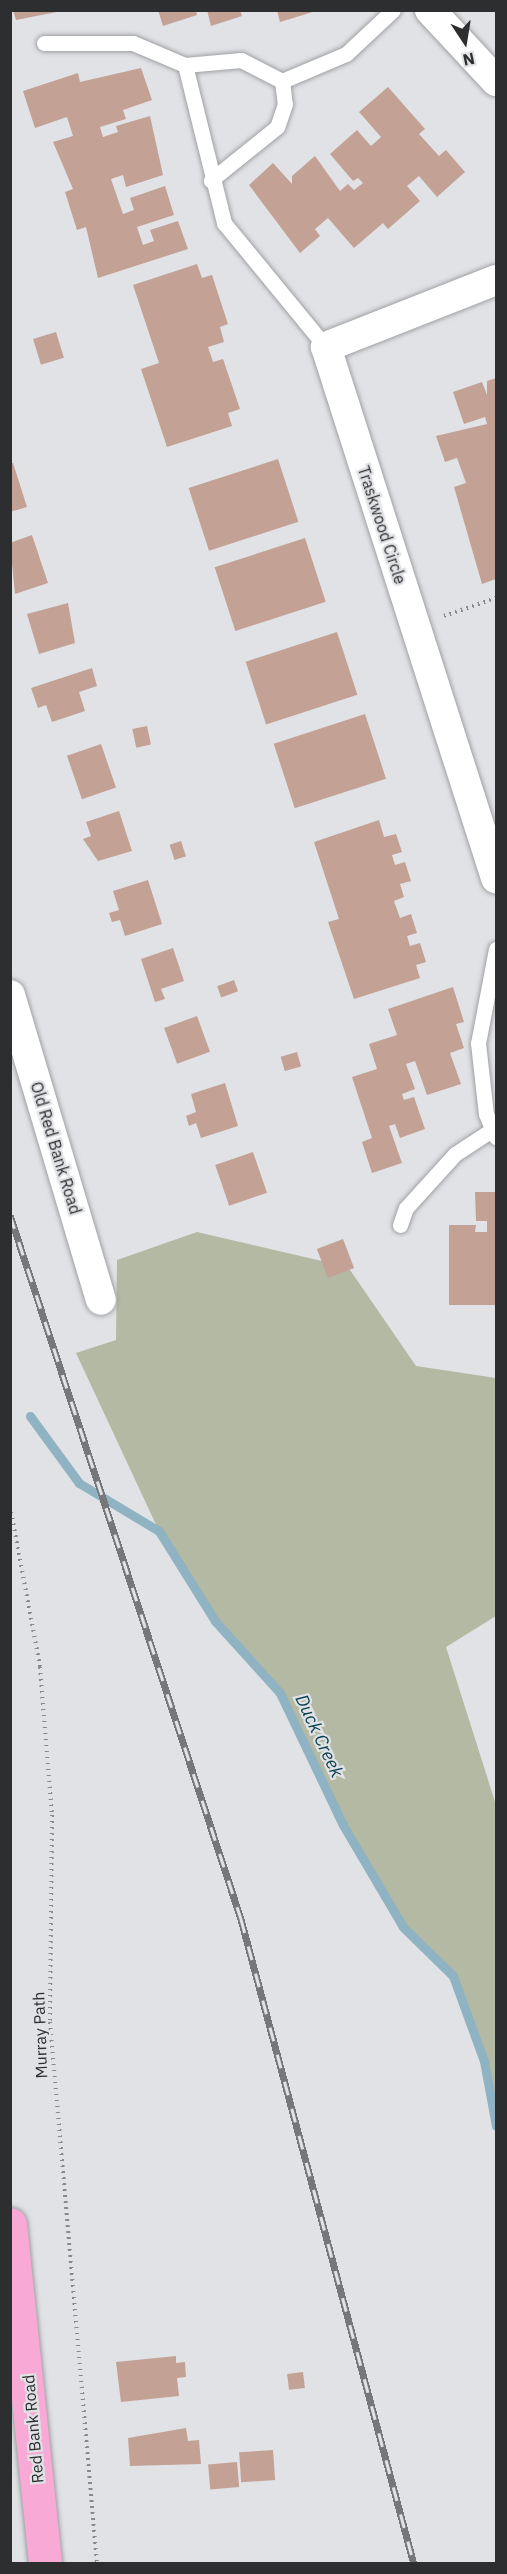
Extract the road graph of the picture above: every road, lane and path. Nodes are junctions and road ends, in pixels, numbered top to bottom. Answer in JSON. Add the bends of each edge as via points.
{"nodes":[{"id":1,"x":393,"y":10,"type":"edge"},
{"id":2,"x":430,"y":10,"type":"edge"},
{"id":3,"x":44,"y":43,"type":"dead end"},
{"id":4,"x":185,"y":65,"type":"junction"},
{"id":5,"x":282,"y":81,"type":"junction"},
{"id":6,"x":496,"y":81,"type":"edge"},
{"id":7,"x":211,"y":180,"type":"junction"},
{"id":8,"x":496,"y":280,"type":"edge"},
{"id":9,"x":326,"y":347,"type":"junction"},
{"id":10,"x":496,"y":598,"type":"edge"},
{"id":11,"x":441,"y":617,"type":"dead end"},
{"id":12,"x":496,"y":878,"type":"edge"},
{"id":13,"x":496,"y":949,"type":"edge"},
{"id":14,"x":10,"y":995,"type":"edge"},
{"id":15,"x":493,"y":1134,"type":"edge"},
{"id":16,"x":400,"y":1225,"type":"dead end"},
{"id":17,"x":100,"y":1300,"type":"dead end"},
{"id":18,"x":10,"y":1506,"type":"edge"},
{"id":19,"x":10,"y":2224,"type":"edge"},
{"id":20,"x":45,"y":2564,"type":"edge"},
{"id":21,"x":97,"y":2564,"type":"edge"}],
"edges":[{"from":1,"to":5,"type":"lane","via":[[346,54]]},
{"from":2,"to":6,"type":"street"},
{"from":3,"to":4,"type":"lane","via":[[133,43]]},
{"from":4,"to":5,"type":"lane","via":[[241,60]]},
{"from":4,"to":7,"type":"lane"},
{"from":5,"to":7,"type":"lane","via":[[285,104],[277,127]]},
{"from":7,"to":9,"type":"lane","via":[[224,223]]},
{"from":8,"to":9,"type":"street"},
{"from":9,"to":12,"type":"street","name":"Traskwood Circle"},
{"from":10,"to":11,"type":"path"},
{"from":13,"to":15,"type":"lane","via":[[478,1043]]},
{"from":14,"to":17,"type":"street","name":"Old Red Bank Road"},
{"from":15,"to":16,"type":"lane","via":[[455,1154],[406,1208]]},
{"from":18,"to":21,"type":"path","name":"Murray Path","via":[[40,1667],[51,1803],[50,2022]]},
{"from":19,"to":20,"type":"highway","name":"Red Bank Road"}]}
